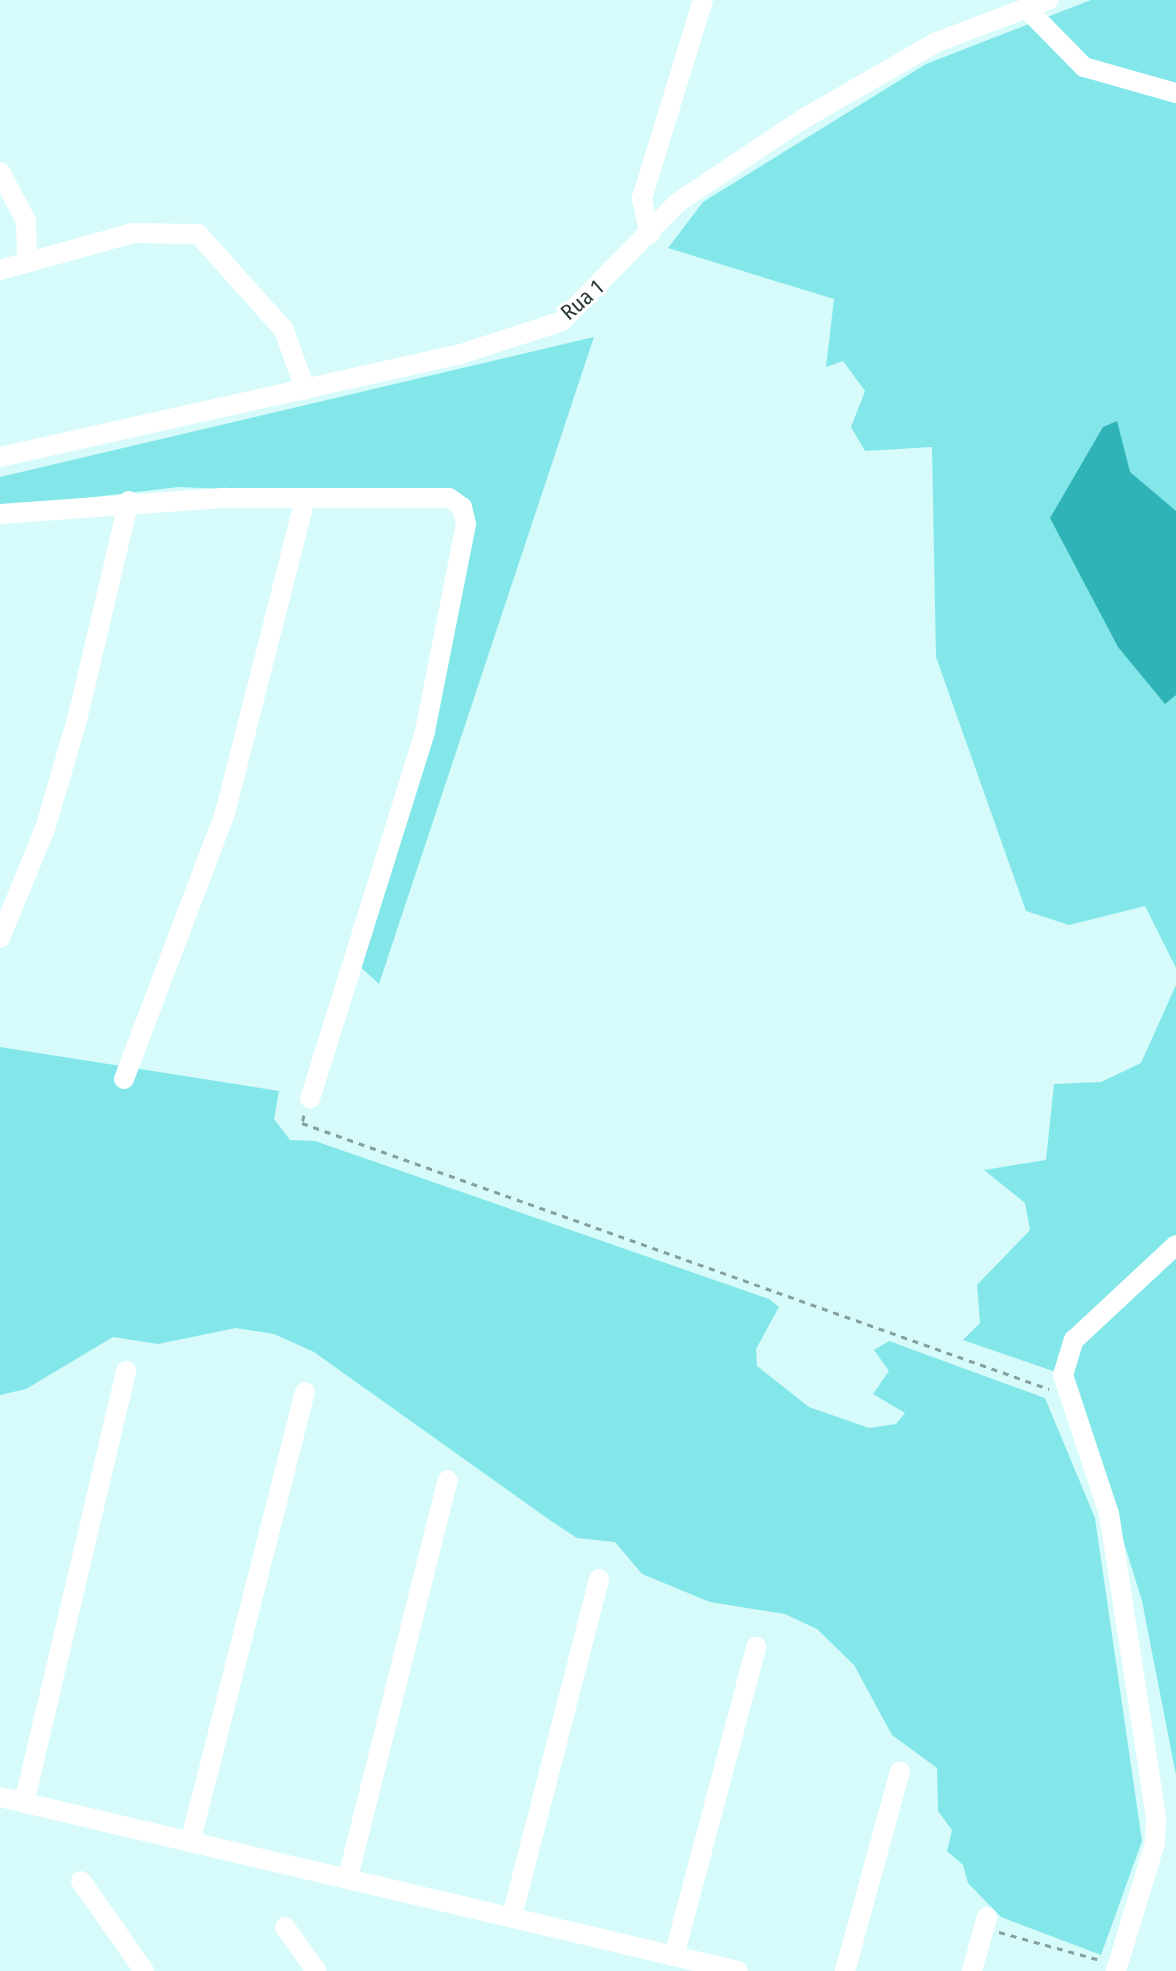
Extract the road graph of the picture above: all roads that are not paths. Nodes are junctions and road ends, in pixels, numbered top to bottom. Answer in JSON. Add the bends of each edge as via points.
{"nodes":[{"id":1,"x":1048,"y":0,"type":"edge"},
{"id":2,"x":699,"y":2,"type":"edge"},
{"id":3,"x":1026,"y":8,"type":"junction"},
{"id":4,"x":1176,"y":93,"type":"edge"},
{"id":5,"x":0,"y":172,"type":"edge"},
{"id":6,"x":650,"y":234,"type":"junction"},
{"id":7,"x":27,"y":262,"type":"junction"},
{"id":8,"x":0,"y":270,"type":"edge"},
{"id":9,"x":305,"y":389,"type":"junction"},
{"id":10,"x":0,"y":457,"type":"edge"},
{"id":11,"x":305,"y":498,"type":"junction"},
{"id":12,"x":129,"y":501,"type":"junction"},
{"id":13,"x":0,"y":514,"type":"edge"},
{"id":14,"x":0,"y":938,"type":"edge"},
{"id":15,"x":124,"y":1079,"type":"dead end"},
{"id":16,"x":310,"y":1098,"type":"road end"},
{"id":17,"x":1176,"y":1245,"type":"edge"},
{"id":18,"x":126,"y":1371,"type":"dead end"},
{"id":19,"x":305,"y":1392,"type":"dead end"},
{"id":20,"x":448,"y":1480,"type":"dead end"},
{"id":21,"x":599,"y":1579,"type":"dead end"},
{"id":22,"x":756,"y":1647,"type":"dead end"},
{"id":23,"x":900,"y":1771,"type":"dead end"},
{"id":24,"x":0,"y":1797,"type":"edge"},
{"id":25,"x":24,"y":1803,"type":"junction"},
{"id":26,"x":191,"y":1839,"type":"junction"},
{"id":27,"x":348,"y":1877,"type":"junction"},
{"id":28,"x":81,"y":1881,"type":"dead end"},
{"id":29,"x":512,"y":1916,"type":"junction"},
{"id":30,"x":986,"y":1922,"type":"road end"},
{"id":31,"x":285,"y":1927,"type":"dead end"},
{"id":32,"x":674,"y":1956,"type":"junction"},
{"id":33,"x":144,"y":1971,"type":"edge"},
{"id":34,"x":316,"y":1971,"type":"edge"},
{"id":35,"x":738,"y":1971,"type":"edge"},
{"id":36,"x":845,"y":1971,"type":"edge"},
{"id":37,"x":972,"y":1971,"type":"edge"},
{"id":38,"x":1116,"y":1971,"type":"edge"}],
"edges":[{"from":1,"to":3,"type":"street","name":"Rua 1"},
{"from":2,"to":6,"type":"street","via":[[642,198]]},
{"from":3,"to":4,"type":"street","via":[[1084,67]]},
{"from":3,"to":6,"type":"street","name":"Rua 1","via":[[937,42],[803,119],[677,203]]},
{"from":5,"to":7,"type":"street","via":[[26,221]]},
{"from":6,"to":9,"type":"street","name":"Rua 1","via":[[562,321],[458,355]]},
{"from":7,"to":8,"type":"street"},
{"from":7,"to":9,"type":"street","via":[[133,233],[198,234],[284,330]]},
{"from":9,"to":10,"type":"street","name":"Rua 1"},
{"from":11,"to":12,"type":"street"},
{"from":11,"to":15,"type":"street","via":[[225,813]]},
{"from":11,"to":16,"type":"street","via":[[449,498],[462,507],[466,524],[425,732]]},
{"from":12,"to":13,"type":"street"},
{"from":12,"to":14,"type":"street","via":[[45,829]]},
{"from":17,"to":38,"type":"street","via":[[1074,1340],[1063,1375],[1109,1514],[1156,1817],[1155,1843]]},
{"from":18,"to":25,"type":"street"},
{"from":19,"to":26,"type":"street"},
{"from":20,"to":27,"type":"street"},
{"from":21,"to":29,"type":"street"},
{"from":22,"to":32,"type":"street"},
{"from":23,"to":36,"type":"street"},
{"from":24,"to":25,"type":"street"},
{"from":25,"to":26,"type":"street"},
{"from":26,"to":27,"type":"street"},
{"from":27,"to":29,"type":"street"},
{"from":28,"to":33,"type":"street"},
{"from":29,"to":32,"type":"street"},
{"from":30,"to":37,"type":"street"},
{"from":31,"to":34,"type":"street"},
{"from":32,"to":35,"type":"street"}]}
